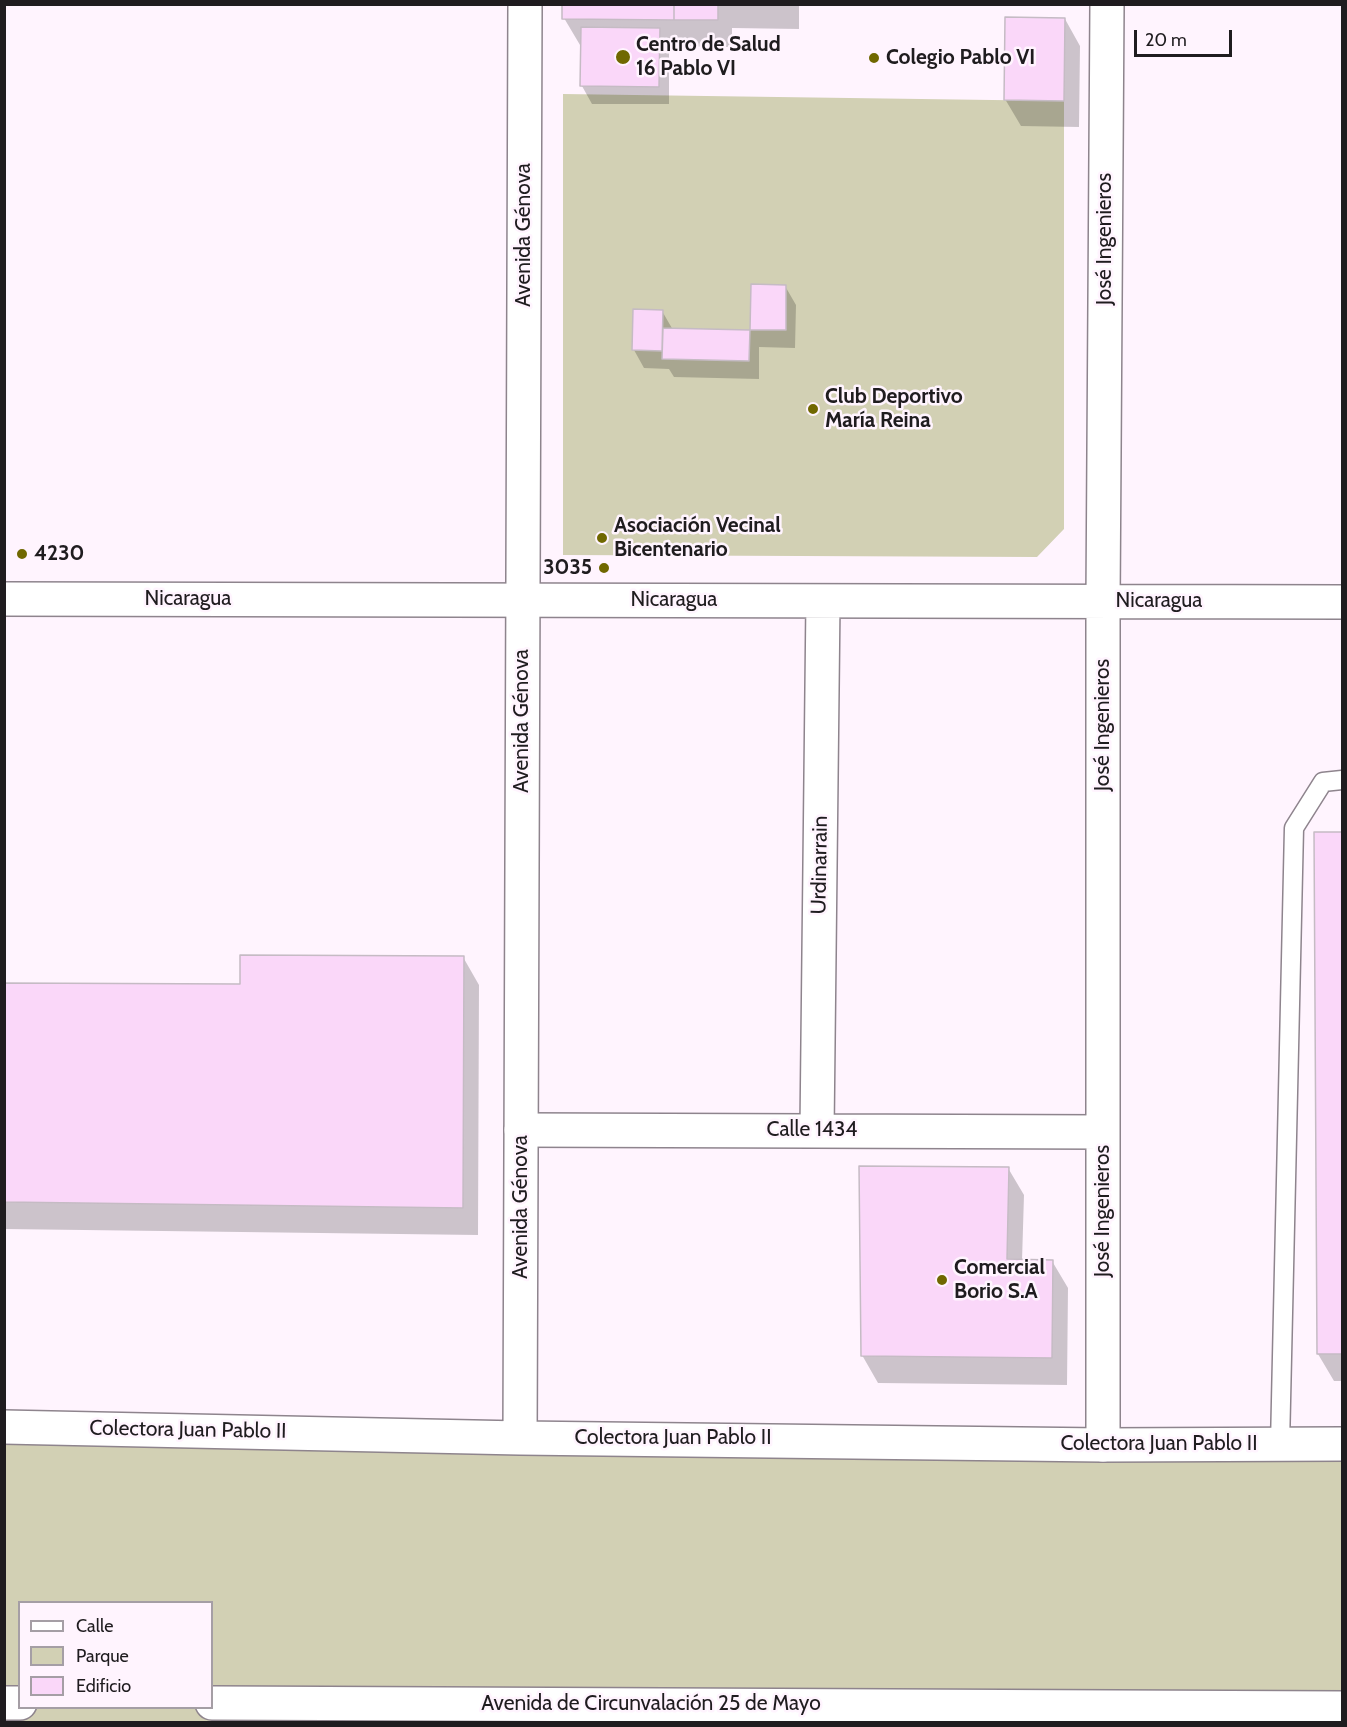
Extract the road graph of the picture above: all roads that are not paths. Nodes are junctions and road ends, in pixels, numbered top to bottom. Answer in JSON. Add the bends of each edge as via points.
{"nodes":[{"id":1,"x":525,"y":4,"type":"edge"},
{"id":2,"x":1107,"y":4,"type":"edge"},
{"id":3,"x":4,"y":599,"type":"edge"},
{"id":4,"x":523,"y":600,"type":"junction"},
{"id":5,"x":823,"y":601,"type":"junction"},
{"id":6,"x":1103,"y":601,"type":"junction"},
{"id":7,"x":1342,"y":602,"type":"edge"},
{"id":8,"x":1342,"y":780,"type":"edge"},
{"id":9,"x":521,"y":1130,"type":"junction"},
{"id":10,"x":817,"y":1130,"type":"junction"},
{"id":11,"x":1103,"y":1132,"type":"junction"},
{"id":12,"x":4,"y":1427,"type":"edge"},
{"id":13,"x":520,"y":1438,"type":"junction"},
{"id":14,"x":1280,"y":1444,"type":"junction"},
{"id":15,"x":1342,"y":1444,"type":"edge"},
{"id":16,"x":1103,"y":1445,"type":"junction"},
{"id":17,"x":1342,"y":1693,"type":"edge"},
{"id":18,"x":213,"y":1703,"type":"edge"},
{"id":19,"x":1342,"y":1708,"type":"edge"},
{"id":20,"x":1261,"y":1709,"type":"junction"}],
"edges":[{"from":1,"to":4,"type":"main road","name":"Avenida Génova"},
{"from":2,"to":6,"type":"main road","name":"José Ingenieros"},
{"from":3,"to":4,"type":"main road","name":"Nicaragua"},
{"from":4,"to":5,"type":"main road","name":"Nicaragua"},
{"from":4,"to":9,"type":"main road","name":"Avenida Génova"},
{"from":5,"to":6,"type":"main road","name":"Nicaragua"},
{"from":5,"to":10,"type":"main road","name":"Urdinarrain"},
{"from":6,"to":7,"type":"main road","name":"Nicaragua"},
{"from":6,"to":11,"type":"main road","name":"José Ingenieros"},
{"from":8,"to":14,"type":"lane","via":[[1323,782],[1294,828]]},
{"from":9,"to":10,"type":"main road","name":"Calle 1434"},
{"from":9,"to":13,"type":"main road","name":"Avenida Génova"},
{"from":10,"to":11,"type":"main road","name":"Calle 1434"},
{"from":11,"to":16,"type":"main road","name":"José Ingenieros"},
{"from":12,"to":13,"type":"main road","name":"Colectora Juan Pablo II"},
{"from":13,"to":16,"type":"main road","name":"Colectora Juan Pablo II"},
{"from":14,"to":15,"type":"main road","name":"Colectora Juan Pablo II"},
{"from":14,"to":16,"type":"main road","name":"Colectora Juan Pablo II"},
{"from":17,"to":20,"type":"main road"},
{"from":18,"to":20,"type":"main road","name":"Avenida de Circunvalación 25 de Mayo"},
{"from":19,"to":20,"type":"main road","name":"Avenida de Circunvalación 25 de Mayo"}]}
